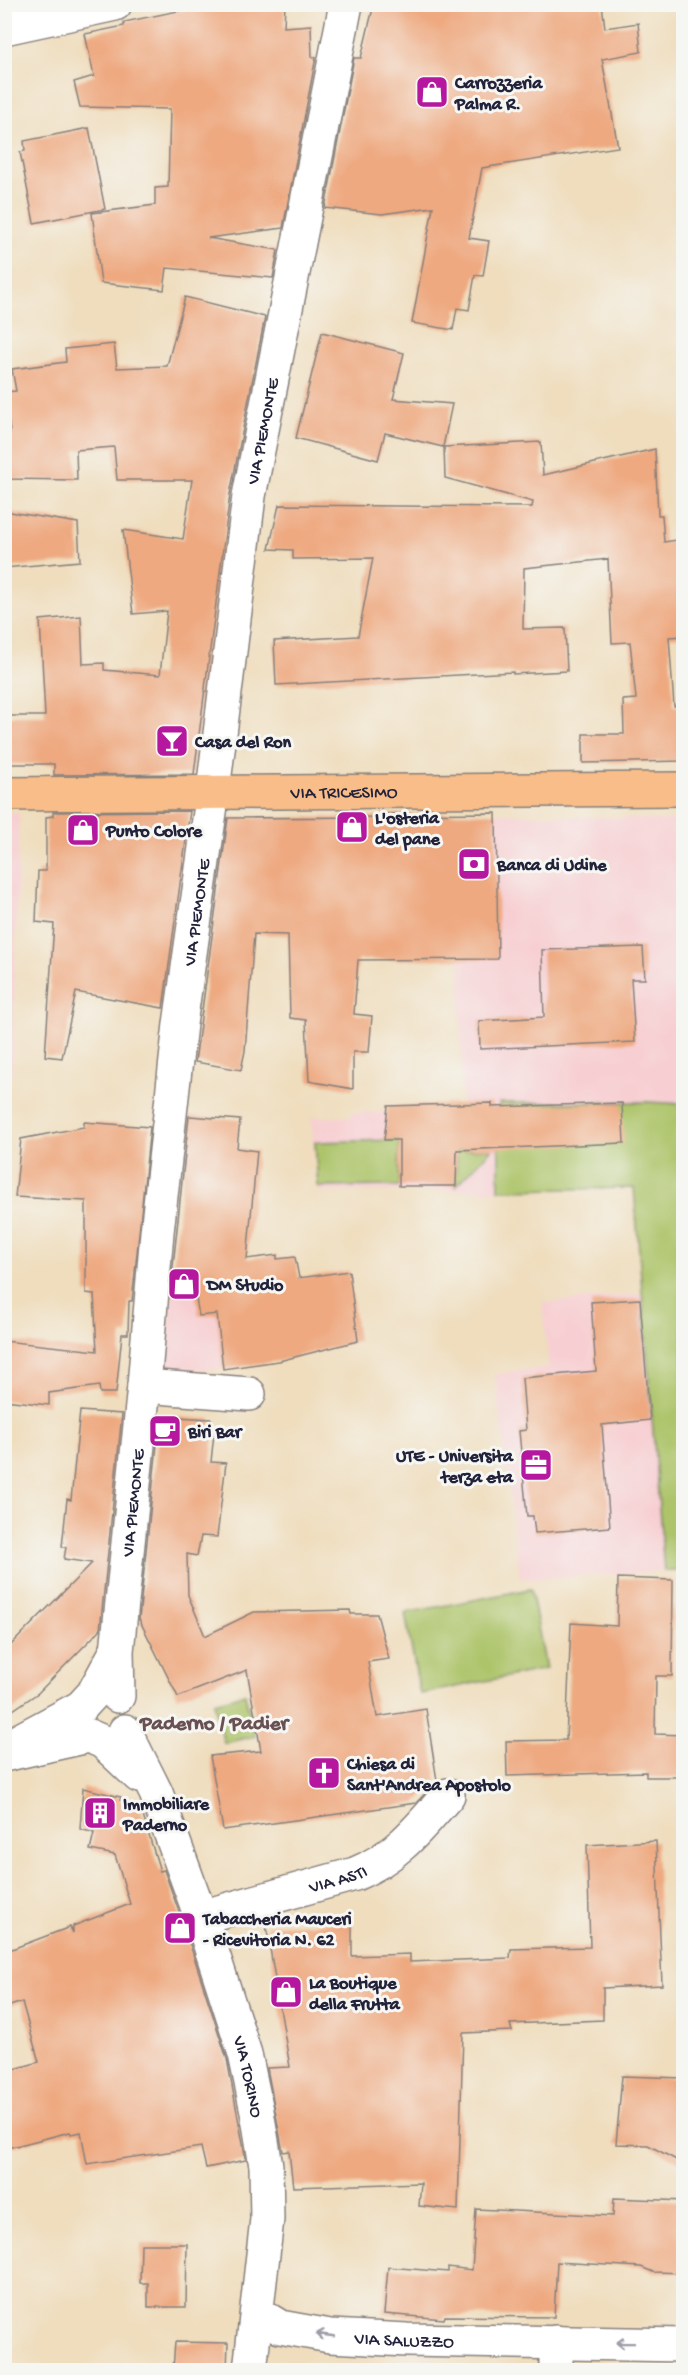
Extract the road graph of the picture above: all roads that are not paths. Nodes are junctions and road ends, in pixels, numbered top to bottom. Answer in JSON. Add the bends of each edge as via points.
{"nodes":[{"id":1,"x":115,"y":4,"type":"edge"},
{"id":2,"x":346,"y":4,"type":"edge"},
{"id":3,"x":4,"y":28,"type":"edge"},
{"id":4,"x":684,"y":789,"type":"edge"},
{"id":5,"x":213,"y":791,"type":"junction"},
{"id":6,"x":4,"y":794,"type":"edge"},
{"id":7,"x":144,"y":1386,"type":"junction"},
{"id":8,"x":249,"y":1394,"type":"dead end"},
{"id":9,"x":102,"y":1718,"type":"junction"},
{"id":10,"x":4,"y":1749,"type":"edge"},
{"id":11,"x":4,"y":1755,"type":"edge"},
{"id":12,"x":447,"y":1795,"type":"dead end"},
{"id":13,"x":201,"y":1917,"type":"junction"},
{"id":14,"x":257,"y":2313,"type":"junction"},
{"id":15,"x":684,"y":2345,"type":"edge"},
{"id":16,"x":556,"y":2356,"type":"edge"},
{"id":17,"x":250,"y":2370,"type":"edge"}],
"edges":[{"from":1,"to":3,"type":"street"},
{"from":2,"to":5,"type":"street","name":"VIA PIEMONTE","via":[[249,496]]},
{"from":4,"to":5,"type":"main road","name":"VIA TRICESIMO"},
{"from":5,"to":6,"type":"main road","name":"VIA TRICESIMO"},
{"from":5,"to":7,"type":"street","name":"VIA PIEMONTE","via":[[180,1024]]},
{"from":7,"to":8,"type":"street"},
{"from":7,"to":9,"type":"street","name":"VIA PIEMONTE","via":[[117,1651]]},
{"from":9,"to":10,"type":"street"},
{"from":9,"to":11,"type":"street"},
{"from":9,"to":13,"type":"street","name":"VIA TORINO","via":[[156,1793]]},
{"from":12,"to":13,"type":"street","name":"VIA ASTI","via":[[411,1838],[371,1867]]},
{"from":13,"to":14,"type":"street","name":"VIA TORINO","via":[[245,2054],[266,2166],[267,2219]]},
{"from":16,"to":14,"type":"street","name":"VIA SALUZZO","one_way":true,"via":[[330,2336],[280,2327]]},
{"from":14,"to":17,"type":"street","name":"VIA TORINO"},
{"from":15,"to":16,"type":"street","name":"VIA SALUZZO","one_way":true}]}
